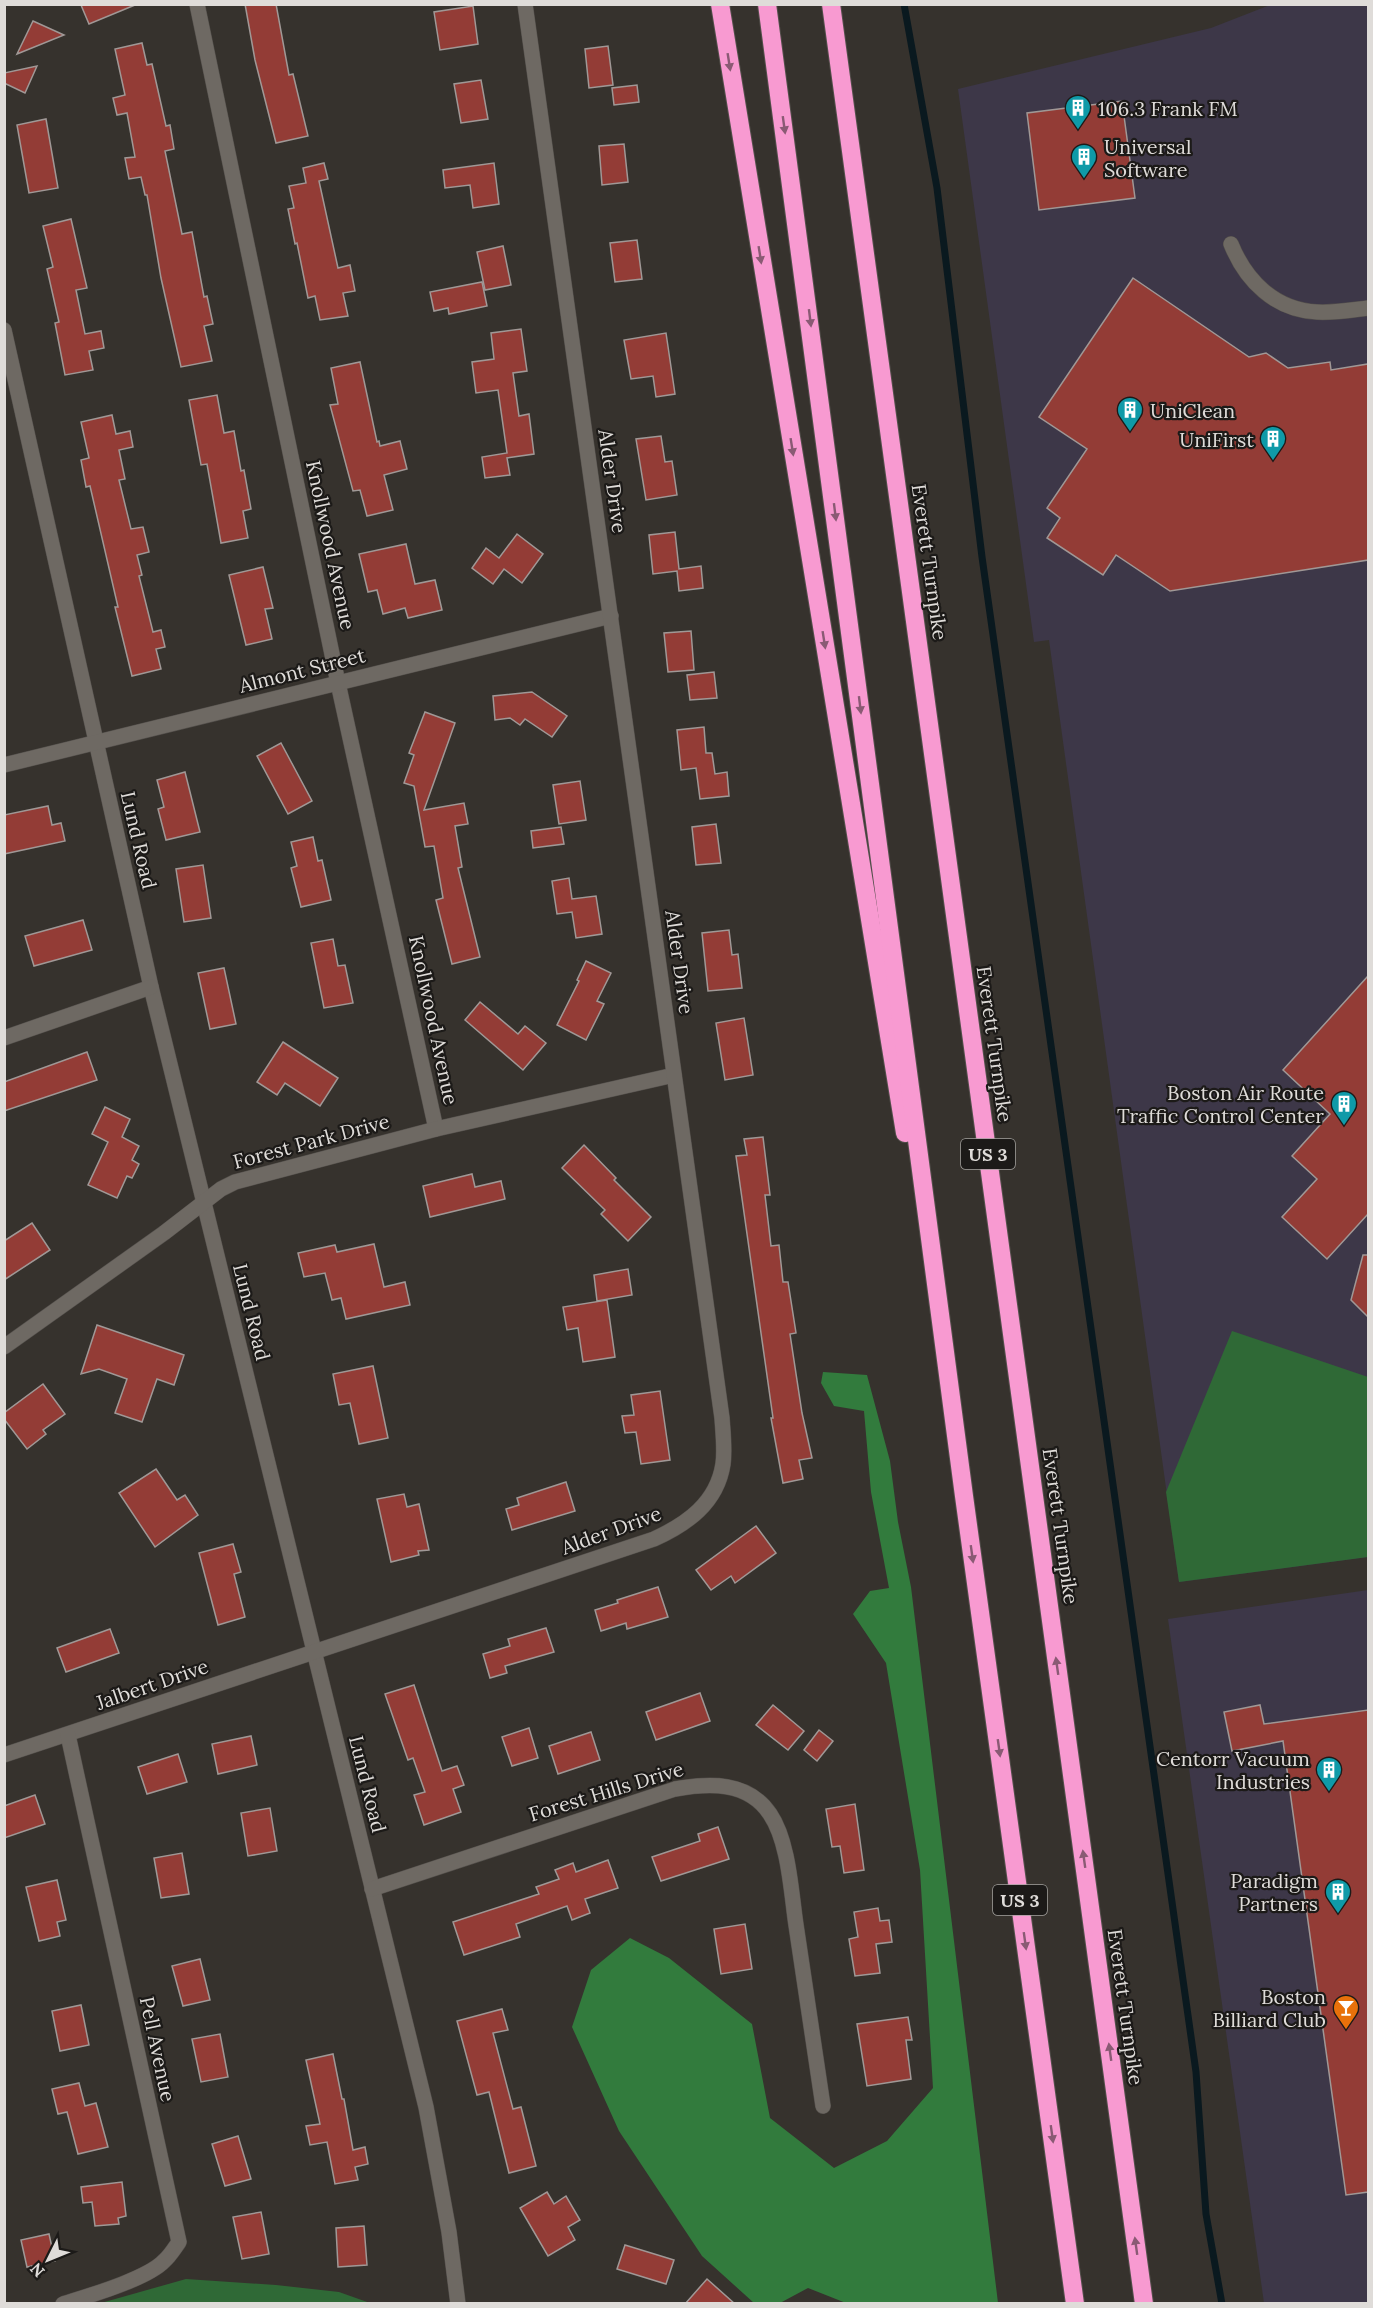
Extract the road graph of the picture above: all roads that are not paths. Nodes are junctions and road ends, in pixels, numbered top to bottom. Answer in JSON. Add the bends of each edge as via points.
{"nodes":[{"id":1,"x":197,"y":4,"type":"edge"},
{"id":2,"x":525,"y":4,"type":"edge"},
{"id":3,"x":720,"y":4,"type":"edge"},
{"id":4,"x":768,"y":4,"type":"edge"},
{"id":5,"x":831,"y":4,"type":"edge"},
{"id":6,"x":837,"y":4,"type":"edge"},
{"id":7,"x":840,"y":71,"type":"junction"},
{"id":8,"x":1232,"y":244,"type":"dead end"},
{"id":9,"x":1368,"y":308,"type":"edge"},
{"id":10,"x":4,"y":330,"type":"edge"},
{"id":11,"x":610,"y":616,"type":"junction"},
{"id":12,"x":338,"y":683,"type":"junction"},
{"id":13,"x":96,"y":743,"type":"junction"},
{"id":14,"x":4,"y":765,"type":"edge"},
{"id":15,"x":151,"y":987,"type":"junction"},
{"id":16,"x":4,"y":1038,"type":"edge"},
{"id":17,"x":674,"y":1075,"type":"junction"},
{"id":18,"x":436,"y":1129,"type":"junction"},
{"id":19,"x":204,"y":1202,"type":"junction"},
{"id":20,"x":4,"y":1347,"type":"edge"},
{"id":21,"x":964,"y":1496,"type":"junction"},
{"id":22,"x":313,"y":1653,"type":"junction"},
{"id":23,"x":68,"y":1735,"type":"junction"},
{"id":24,"x":4,"y":1755,"type":"edge"},
{"id":25,"x":372,"y":1889,"type":"junction"},
{"id":26,"x":823,"y":2106,"type":"dead end"},
{"id":27,"x":63,"y":2304,"type":"edge"},
{"id":28,"x":458,"y":2304,"type":"edge"},
{"id":29,"x":1075,"y":2304,"type":"edge"},
{"id":30,"x":1144,"y":2304,"type":"edge"}],
"edges":[{"from":1,"to":12,"type":"street","name":"Knollwood Avenue"},
{"from":2,"to":11,"type":"street","name":"Alder Drive"},
{"from":3,"to":21,"type":"highway","one_way":true},
{"from":4,"to":21,"type":"highway","number":"US 3","one_way":true},
{"from":5,"to":7,"type":"highway","name":"Everett Turnpike","number":"US 3"},
{"from":6,"to":7,"type":"highway"},
{"from":30,"to":7,"type":"highway","name":"Everett Turnpike","number":"US 3","one_way":true},
{"from":8,"to":9,"type":"street","via":[[1250,279],[1285,304],[1317,312]]},
{"from":10,"to":13,"type":"street","name":"Lund Road"},
{"from":11,"to":12,"type":"street","name":"Almont Street"},
{"from":11,"to":17,"type":"street","name":"Alder Drive"},
{"from":12,"to":13,"type":"street","name":"Almont Street"},
{"from":12,"to":18,"type":"street","name":"Knollwood Avenue"},
{"from":13,"to":14,"type":"street","name":"Almont Street"},
{"from":13,"to":15,"type":"street","name":"Lund Road"},
{"from":15,"to":16,"type":"street"},
{"from":15,"to":19,"type":"street","name":"Lund Road"},
{"from":17,"to":18,"type":"street","name":"Forest Park Drive"},
{"from":17,"to":22,"type":"street","name":"Alder Drive","via":[[722,1418],[723,1464],[712,1495],[697,1514],[654,1539]]},
{"from":18,"to":19,"type":"street","name":"Forest Park Drive","via":[[235,1182]]},
{"from":19,"to":20,"type":"street","name":"Forest Park Drive"},
{"from":19,"to":22,"type":"street","name":"Lund Road"},
{"from":21,"to":29,"type":"highway","number":"US 3","one_way":true},
{"from":22,"to":23,"type":"street","name":"Jalbert Drive"},
{"from":22,"to":25,"type":"street","name":"Lund Road"},
{"from":23,"to":24,"type":"street","name":"Jalbert Drive"},
{"from":23,"to":27,"type":"street","name":"Pell Avenue","via":[[179,2242],[163,2263],[141,2275]]},
{"from":25,"to":26,"type":"street","name":"Forest Hills Drive","via":[[675,1789],[702,1784],[728,1786],[752,1796],[770,1813],[780,1836]]},
{"from":25,"to":28,"type":"street","name":"Lund Road","via":[[426,2107]]}]}
